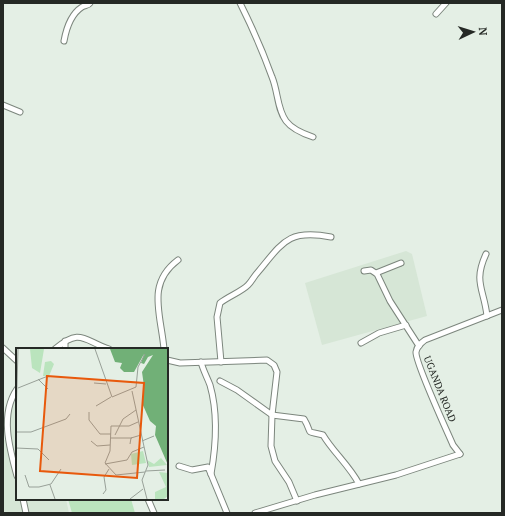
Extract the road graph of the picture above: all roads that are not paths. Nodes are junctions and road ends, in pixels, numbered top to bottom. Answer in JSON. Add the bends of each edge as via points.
{"nodes":[{"id":1,"x":90,"y":3,"type":"edge"},
{"id":2,"x":240,"y":3,"type":"edge"},
{"id":3,"x":446,"y":3,"type":"edge"},
{"id":4,"x":436,"y":14,"type":"dead end"},
{"id":5,"x":64,"y":42,"type":"dead end"},
{"id":6,"x":3,"y":105,"type":"edge"},
{"id":7,"x":20,"y":112,"type":"dead end"},
{"id":8,"x":313,"y":137,"type":"dead end"},
{"id":9,"x":331,"y":237,"type":"dead end"},
{"id":10,"x":486,"y":254,"type":"dead end"},
{"id":11,"x":178,"y":260,"type":"dead end"},
{"id":12,"x":402,"y":263,"type":"dead end"},
{"id":13,"x":364,"y":271,"type":"dead end"},
{"id":14,"x":376,"y":273,"type":"junction"},
{"id":15,"x":502,"y":310,"type":"edge"},
{"id":16,"x":487,"y":316,"type":"junction"},
{"id":17,"x":406,"y":325,"type":"junction"},
{"id":18,"x":65,"y":341,"type":"junction"},
{"id":19,"x":361,"y":343,"type":"dead end"},
{"id":20,"x":419,"y":346,"type":"junction"},
{"id":21,"x":3,"y":348,"type":"edge"},
{"id":22,"x":56,"y":348,"type":"edge"},
{"id":23,"x":65,"y":348,"type":"edge"},
{"id":24,"x":107,"y":348,"type":"edge"},
{"id":25,"x":164,"y":348,"type":"edge"},
{"id":26,"x":16,"y":360,"type":"edge"},
{"id":27,"x":168,"y":360,"type":"edge"},
{"id":28,"x":201,"y":362,"type":"junction"},
{"id":29,"x":221,"y":362,"type":"junction"},
{"id":30,"x":220,"y":381,"type":"dead end"},
{"id":31,"x":16,"y":391,"type":"edge"},
{"id":32,"x":272,"y":415,"type":"junction"},
{"id":33,"x":179,"y":466,"type":"dead end"},
{"id":34,"x":16,"y":472,"type":"edge"},
{"id":35,"x":211,"y":474,"type":"junction"},
{"id":36,"x":359,"y":484,"type":"junction"},
{"id":37,"x":23,"y":500,"type":"edge"},
{"id":38,"x":148,"y":500,"type":"edge"},
{"id":39,"x":297,"y":500,"type":"junction"},
{"id":40,"x":26,"y":513,"type":"edge"},
{"id":41,"x":154,"y":513,"type":"edge"},
{"id":42,"x":227,"y":513,"type":"edge"},
{"id":43,"x":255,"y":513,"type":"edge"}],
"edges":[{"from":1,"to":5,"type":"street","via":[[74,15]]},
{"from":2,"to":8,"type":"street","via":[[273,78],[286,121]]},
{"from":3,"to":4,"type":"street"},
{"from":6,"to":7,"type":"street"},
{"from":9,"to":29,"type":"street","via":[[314,234],[287,239],[247,286],[220,303],[217,317]]},
{"from":10,"to":16,"type":"street","via":[[480,272],[480,282]]},
{"from":11,"to":25,"type":"street","via":[[167,268],[157,293]]},
{"from":12,"to":14,"type":"street"},
{"from":13,"to":14,"type":"street","via":[[371,270]]},
{"from":14,"to":17,"type":"street"},
{"from":15,"to":16,"type":"street","name":"UGANDA ROAD"},
{"from":16,"to":20,"type":"street","name":"UGANDA ROAD","via":[[425,340]]},
{"from":17,"to":19,"type":"street","via":[[379,333]]},
{"from":17,"to":20,"type":"street"},
{"from":18,"to":22,"type":"street"},
{"from":18,"to":23,"type":"street"},
{"from":18,"to":24,"type":"street","via":[[87,339]]},
{"from":20,"to":36,"type":"street","name":"UGANDA ROAD","via":[[416,358],[453,445],[460,454]]},
{"from":21,"to":26,"type":"street"},
{"from":27,"to":28,"type":"street","via":[[180,363]]},
{"from":28,"to":29,"type":"street"},
{"from":28,"to":35,"type":"street","via":[[210,386],[215,420]]},
{"from":29,"to":32,"type":"street","via":[[267,360],[274,365],[277,372]]},
{"from":30,"to":32,"type":"street"},
{"from":31,"to":34,"type":"street","via":[[8,404],[7,424],[9,446]]},
{"from":32,"to":36,"type":"street","via":[[303,418],[311,433],[323,435],[352,471]]},
{"from":32,"to":39,"type":"street","via":[[271,446],[275,461],[290,482]]},
{"from":33,"to":35,"type":"street","via":[[192,470],[206,466]]},
{"from":35,"to":42,"type":"street"},
{"from":36,"to":39,"type":"street"},
{"from":37,"to":40,"type":"street"},
{"from":38,"to":41,"type":"street"},
{"from":39,"to":43,"type":"street"}]}
